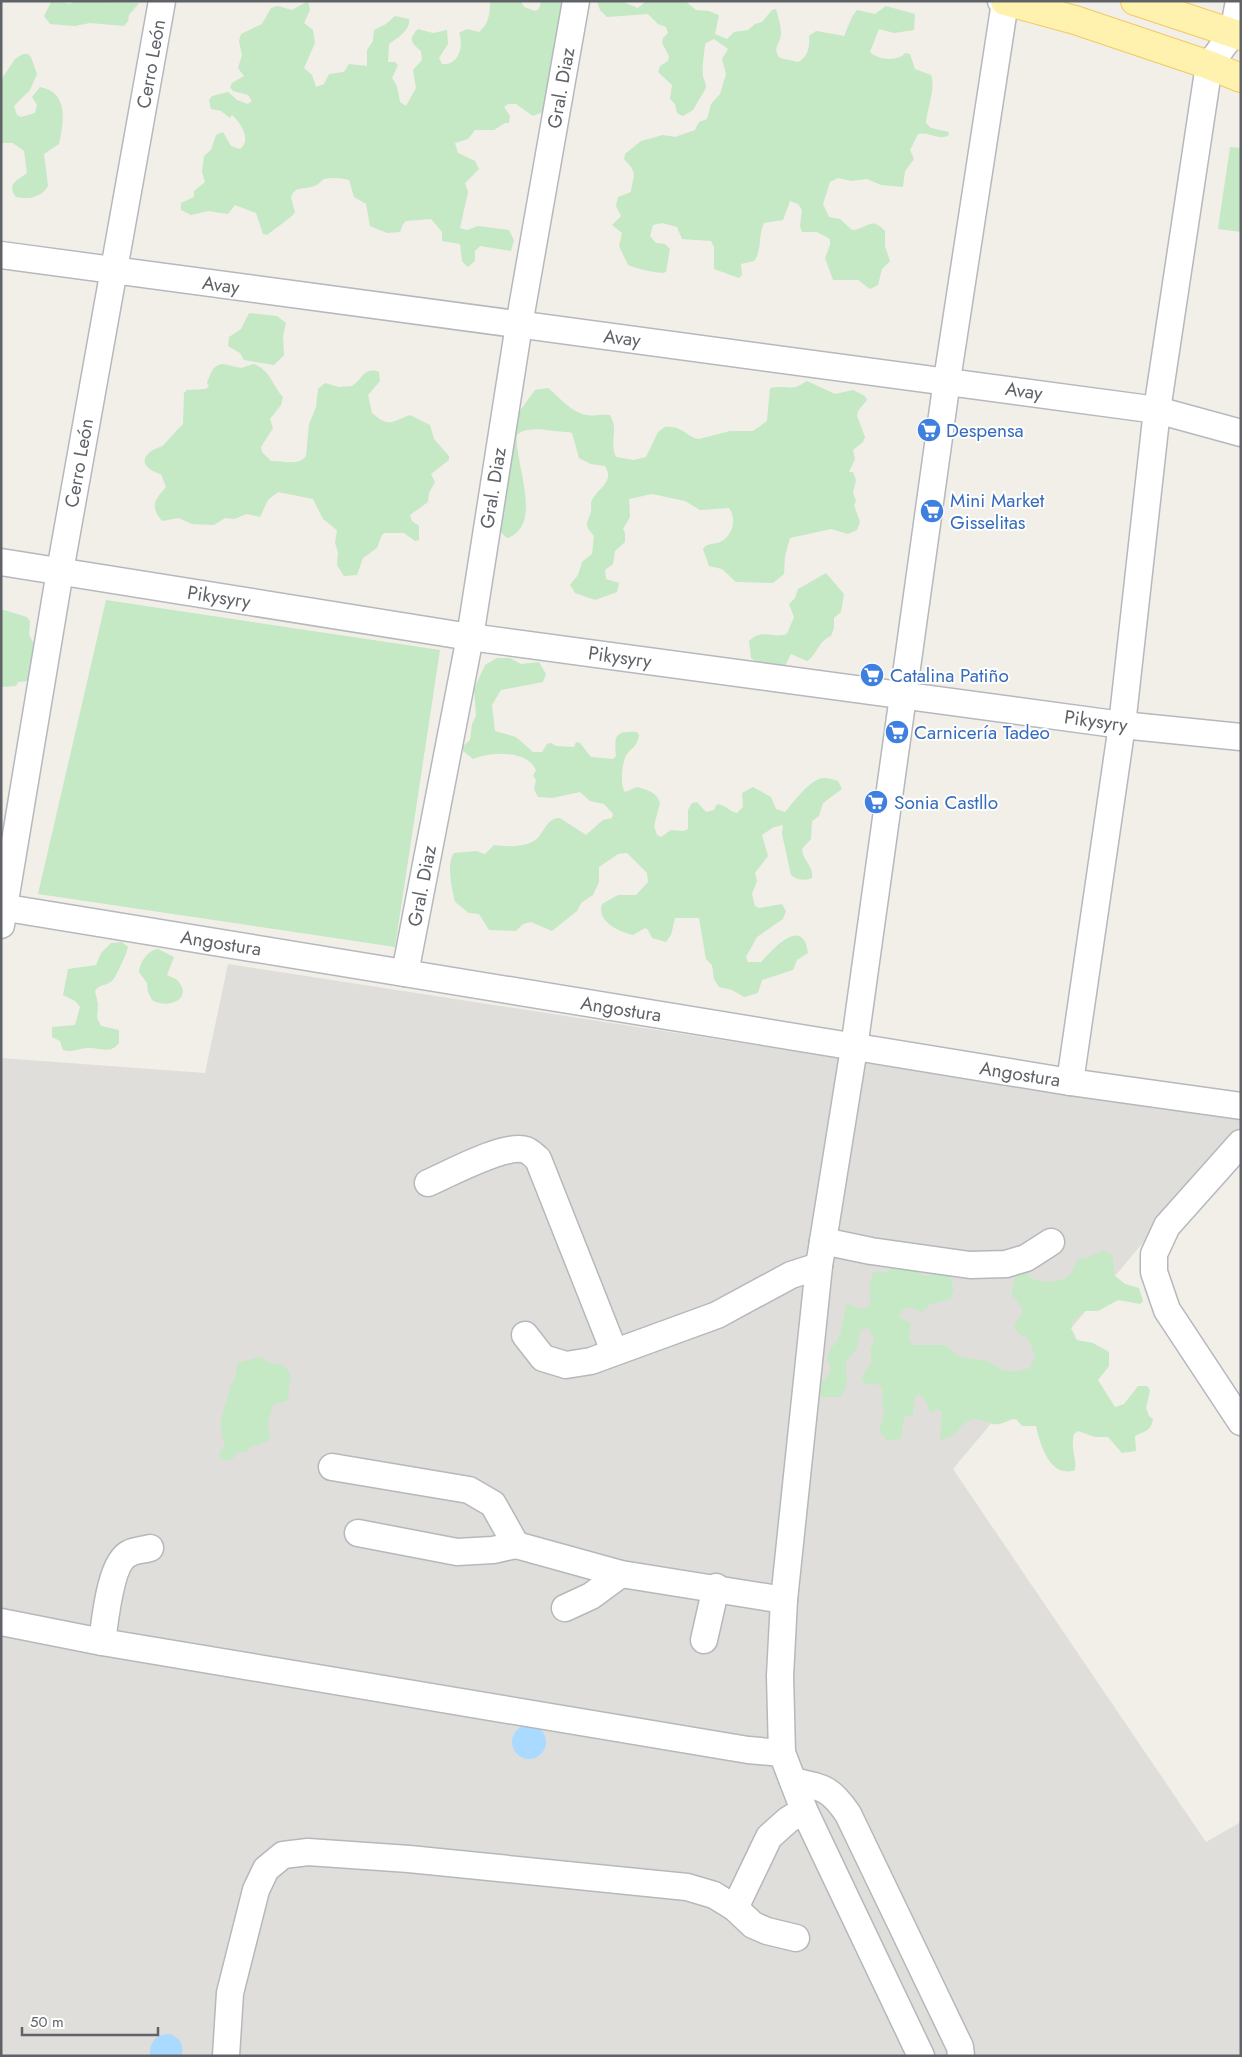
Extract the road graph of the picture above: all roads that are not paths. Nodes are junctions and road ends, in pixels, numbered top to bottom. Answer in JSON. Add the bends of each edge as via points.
{"nodes":[{"id":1,"x":162,"y":1,"type":"edge"},
{"id":2,"x":576,"y":1,"type":"edge"},
{"id":3,"x":1001,"y":1,"type":"edge"},
{"id":4,"x":1135,"y":1,"type":"edge"},
{"id":5,"x":1239,"y":1,"type":"edge"},
{"id":6,"x":1005,"y":2,"type":"edge"},
{"id":7,"x":1237,"y":34,"type":"edge"},
{"id":8,"x":1209,"y":65,"type":"junction"},
{"id":9,"x":1241,"y":78,"type":"edge"},
{"id":10,"x":1,"y":255,"type":"edge"},
{"id":11,"x":114,"y":271,"type":"junction"},
{"id":12,"x":519,"y":325,"type":"junction"},
{"id":13,"x":947,"y":380,"type":"junction"},
{"id":14,"x":1157,"y":410,"type":"junction"},
{"id":15,"x":1241,"y":433,"type":"edge"},
{"id":16,"x":1,"y":562,"type":"edge"},
{"id":17,"x":60,"y":571,"type":"junction"},
{"id":18,"x":470,"y":637,"type":"junction"},
{"id":19,"x":902,"y":694,"type":"junction"},
{"id":20,"x":1122,"y":725,"type":"junction"},
{"id":21,"x":1241,"y":737,"type":"edge"},
{"id":22,"x":2,"y":914,"type":"edge"},
{"id":23,"x":405,"y":973,"type":"junction"},
{"id":24,"x":854,"y":1048,"type":"junction"},
{"id":25,"x":1070,"y":1082,"type":"junction"},
{"id":26,"x":1241,"y":1106,"type":"edge"},
{"id":27,"x":1241,"y":1143,"type":"edge"},
{"id":28,"x":428,"y":1183,"type":"dead end"},
{"id":29,"x":824,"y":1241,"type":"junction"},
{"id":30,"x":1051,"y":1242,"type":"dead end"},
{"id":31,"x":819,"y":1266,"type":"junction"},
{"id":32,"x":525,"y":1335,"type":"dead end"},
{"id":33,"x":614,"y":1351,"type":"junction"},
{"id":34,"x":1241,"y":1422,"type":"edge"},
{"id":35,"x":332,"y":1467,"type":"dead end"},
{"id":36,"x":358,"y":1533,"type":"dead end"},
{"id":37,"x":516,"y":1545,"type":"junction"},
{"id":38,"x":150,"y":1548,"type":"dead end"},
{"id":39,"x":621,"y":1574,"type":"junction"},
{"id":40,"x":716,"y":1587,"type":"junction"},
{"id":41,"x":784,"y":1600,"type":"junction"},
{"id":42,"x":565,"y":1608,"type":"dead end"},
{"id":43,"x":1,"y":1622,"type":"edge"},
{"id":44,"x":704,"y":1640,"type":"dead end"},
{"id":45,"x":102,"y":1642,"type":"junction"},
{"id":46,"x":782,"y":1753,"type":"junction"},
{"id":47,"x":792,"y":1781,"type":"junction"},
{"id":48,"x":804,"y":1810,"type":"junction"},
{"id":49,"x":734,"y":1908,"type":"junction"},
{"id":50,"x":796,"y":1938,"type":"dead end"},
{"id":51,"x":226,"y":2056,"type":"edge"},
{"id":52,"x":921,"y":2056,"type":"edge"},
{"id":53,"x":961,"y":2056,"type":"edge"}],
"edges":[{"from":1,"to":11,"type":"street","name":"Cerro León"},
{"from":2,"to":12,"type":"street","name":"Gral. Diaz"},
{"from":3,"to":6,"type":"street"},
{"from":4,"to":7,"type":"main road"},
{"from":5,"to":7,"type":"street"},
{"from":6,"to":8,"type":"main road","via":[[1075,20]]},
{"from":6,"to":13,"type":"street"},
{"from":7,"to":8,"type":"street"},
{"from":8,"to":9,"type":"main road"},
{"from":8,"to":14,"type":"street"},
{"from":10,"to":11,"type":"street","name":"Avay"},
{"from":11,"to":12,"type":"street","name":"Avay"},
{"from":11,"to":17,"type":"street","name":"Cerro León"},
{"from":12,"to":13,"type":"street","name":"Avay"},
{"from":12,"to":18,"type":"street","name":"Gral. Diaz"},
{"from":13,"to":14,"type":"street","name":"Avay"},
{"from":13,"to":19,"type":"street"},
{"from":14,"to":15,"type":"street","name":"Avay"},
{"from":14,"to":20,"type":"street"},
{"from":16,"to":17,"type":"street","name":"Pikysyry"},
{"from":17,"to":18,"type":"street","name":"Pikysyry"},
{"from":17,"to":22,"type":"street","name":"Cerro León"},
{"from":18,"to":19,"type":"street","name":"Pikysyry"},
{"from":18,"to":23,"type":"street","name":"Gral. Diaz"},
{"from":19,"to":20,"type":"street","name":"Pikysyry"},
{"from":19,"to":24,"type":"street"},
{"from":20,"to":21,"type":"street","name":"Pikysyry"},
{"from":20,"to":25,"type":"street"},
{"from":22,"to":23,"type":"street","name":"Angostura"},
{"from":23,"to":24,"type":"street","name":"Angostura"},
{"from":24,"to":25,"type":"street","name":"Angostura"},
{"from":24,"to":29,"type":"street"},
{"from":25,"to":26,"type":"street","name":"Angostura"},
{"from":27,"to":34,"type":"street","via":[[1167,1226],[1154,1254],[1154,1272],[1166,1310]]},
{"from":28,"to":33,"type":"street","via":[[495,1154],[514,1148],[527,1150],[538,1160]]},
{"from":29,"to":30,"type":"street","via":[[872,1252],[970,1265],[1006,1264],[1026,1258]]},
{"from":29,"to":31,"type":"street"},
{"from":31,"to":33,"type":"street","via":[[791,1276],[717,1315]]},
{"from":31,"to":41,"type":"street"},
{"from":32,"to":33,"type":"street","via":[[542,1358],[566,1365],[591,1361]]},
{"from":35,"to":37,"type":"street","via":[[469,1490],[493,1504]]},
{"from":36,"to":37,"type":"street","via":[[458,1552]]},
{"from":37,"to":39,"type":"street"},
{"from":38,"to":45,"type":"street","via":[[129,1553],[120,1563],[114,1576]]},
{"from":39,"to":40,"type":"street"},
{"from":39,"to":42,"type":"street","via":[[591,1596]]},
{"from":40,"to":41,"type":"street"},
{"from":40,"to":44,"type":"street"},
{"from":41,"to":46,"type":"street","via":[[780,1676]]},
{"from":43,"to":45,"type":"street"},
{"from":45,"to":46,"type":"street","via":[[748,1750]]},
{"from":46,"to":47,"type":"street"},
{"from":47,"to":48,"type":"street"},
{"from":47,"to":53,"type":"street","via":[[820,1787],[835,1795],[848,1814]]},
{"from":48,"to":49,"type":"street","via":[[769,1837]]},
{"from":48,"to":52,"type":"street"},
{"from":49,"to":50,"type":"street","via":[[753,1925]]},
{"from":49,"to":51,"type":"street","via":[[714,1895],[687,1887],[308,1852],[283,1855],[266,1869],[256,1890],[230,1994]]}]}
